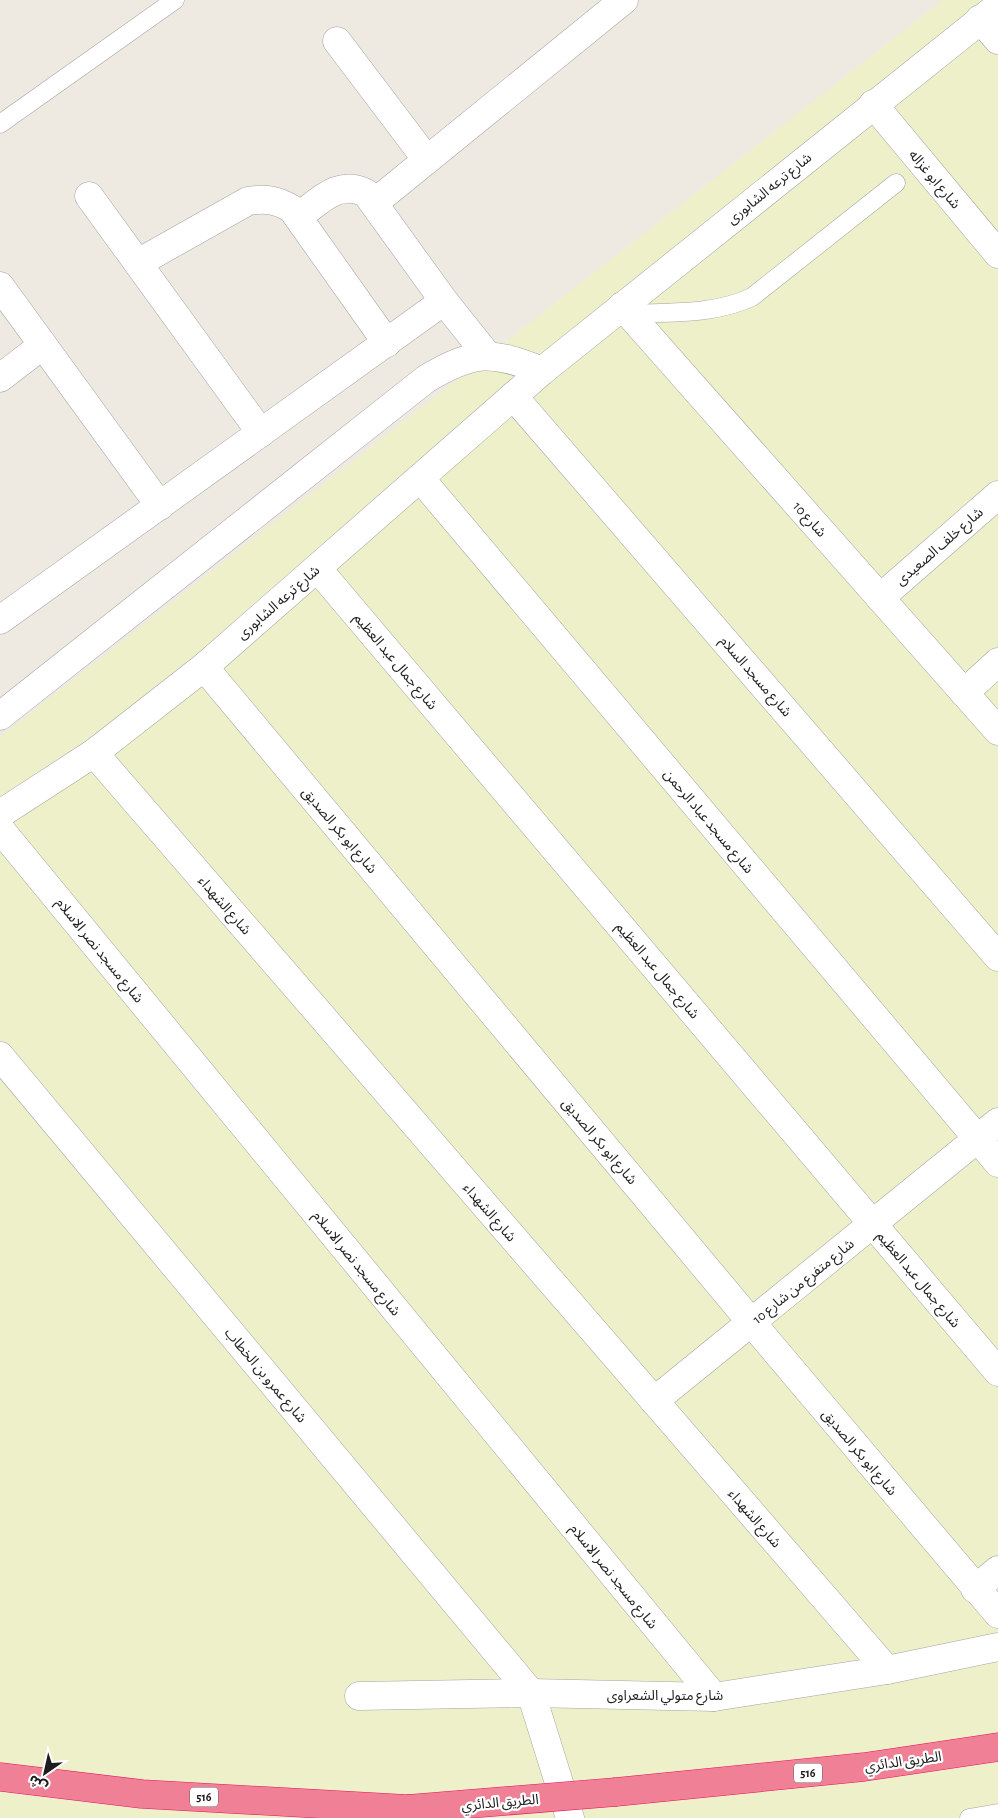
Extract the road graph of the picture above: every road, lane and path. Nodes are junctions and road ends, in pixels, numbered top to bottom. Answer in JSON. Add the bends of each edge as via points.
{"nodes":[{"id":1,"x":175,"y":0,"type":"edge"},
{"id":2,"x":624,"y":0,"type":"edge"},
{"id":3,"x":989,"y":12,"type":"edge"},
{"id":4,"x":998,"y":40,"type":"edge"},
{"id":5,"x":337,"y":41,"type":"dead end"},
{"id":6,"x":873,"y":104,"type":"junction"},
{"id":7,"x":0,"y":124,"type":"edge"},
{"id":8,"x":427,"y":160,"type":"junction"},
{"id":9,"x":896,"y":183,"type":"dead end"},
{"id":10,"x":89,"y":196,"type":"dead end"},
{"id":11,"x":374,"y":203,"type":"junction"},
{"id":12,"x":298,"y":217,"type":"junction"},
{"id":13,"x":998,"y":254,"type":"edge"},
{"id":14,"x":138,"y":264,"type":"junction"},
{"id":15,"x":0,"y":286,"type":"edge"},
{"id":16,"x":444,"y":302,"type":"junction"},
{"id":17,"x":625,"y":310,"type":"junction"},
{"id":18,"x":387,"y":343,"type":"junction"},
{"id":19,"x":43,"y":345,"type":"junction"},
{"id":20,"x":488,"y":355,"type":"junction"},
{"id":21,"x":542,"y":371,"type":"junction"},
{"id":22,"x":0,"y":378,"type":"edge"},
{"id":23,"x":514,"y":396,"type":"junction"},
{"id":24,"x":261,"y":433,"type":"junction"},
{"id":25,"x":420,"y":478,"type":"junction"},
{"id":26,"x":998,"y":494,"type":"edge"},
{"id":27,"x":160,"y":506,"type":"junction"},
{"id":28,"x":317,"y":568,"type":"junction"},
{"id":29,"x":880,"y":598,"type":"junction"},
{"id":30,"x":3,"y":610,"type":"edge"},
{"id":31,"x":998,"y":662,"type":"edge"},
{"id":32,"x":204,"y":667,"type":"junction"},
{"id":33,"x":964,"y":693,"type":"junction"},
{"id":34,"x":0,"y":716,"type":"edge"},
{"id":35,"x":998,"y":732,"type":"edge"},
{"id":36,"x":94,"y":753,"type":"junction"},
{"id":37,"x":0,"y":814,"type":"edge"},
{"id":38,"x":0,"y":829,"type":"edge"},
{"id":39,"x":998,"y":956,"type":"edge"},
{"id":40,"x":0,"y":1056,"type":"edge"},
{"id":41,"x":998,"y":1122,"type":"edge"},
{"id":42,"x":977,"y":1139,"type":"junction"},
{"id":43,"x":998,"y":1163,"type":"edge"},
{"id":44,"x":873,"y":1224,"type":"junction"},
{"id":45,"x":751,"y":1322,"type":"junction"},
{"id":46,"x":998,"y":1372,"type":"edge"},
{"id":47,"x":654,"y":1401,"type":"junction"},
{"id":48,"x":998,"y":1570,"type":"edge"},
{"id":49,"x":975,"y":1589,"type":"junction"},
{"id":50,"x":998,"y":1614,"type":"edge"},
{"id":51,"x":998,"y":1647,"type":"edge"},
{"id":52,"x":887,"y":1670,"type":"junction"},
{"id":53,"x":531,"y":1694,"type":"junction"},
{"id":54,"x":359,"y":1696,"type":"dead end"},
{"id":55,"x":714,"y":1697,"type":"junction"},
{"id":56,"x":998,"y":1746,"type":"edge"},
{"id":57,"x":0,"y":1777,"type":"edge"},
{"id":58,"x":998,"y":1813,"type":"edge"},
{"id":59,"x":570,"y":1818,"type":"edge"},
{"id":60,"x":969,"y":1818,"type":"edge"}],
"edges":[{"from":1,"to":7,"type":"lane"},
{"from":2,"to":8,"type":"street"},
{"from":3,"to":4,"type":"street"},
{"from":3,"to":6,"type":"street","name":"شارع ترعه الشابورى"},
{"from":5,"to":8,"type":"street"},
{"from":6,"to":13,"type":"street","name":"شارع ابو غزاله"},
{"from":6,"to":17,"type":"street","name":"شارع ترعه الشابورى"},
{"from":8,"to":11,"type":"street"},
{"from":9,"to":17,"type":"lane","via":[[752,297],[719,309]]},
{"from":10,"to":14,"type":"street"},
{"from":11,"to":12,"type":"street","via":[[366,193],[354,187],[342,187]]},
{"from":11,"to":16,"type":"street"},
{"from":12,"to":14,"type":"street","via":[[292,209],[279,202],[264,198],[248,201]]},
{"from":12,"to":18,"type":"street"},
{"from":14,"to":24,"type":"street"},
{"from":15,"to":19,"type":"street"},
{"from":16,"to":18,"type":"street"},
{"from":16,"to":20,"type":"street"},
{"from":17,"to":21,"type":"street","name":"شارع ترعه الشابورى"},
{"from":17,"to":29,"type":"street","name":"شارع 10"},
{"from":18,"to":24,"type":"street"},
{"from":19,"to":22,"type":"street"},
{"from":19,"to":27,"type":"street"},
{"from":20,"to":21,"type":"street","via":[[512,358]]},
{"from":20,"to":34,"type":"street","via":[[452,364],[426,379]]},
{"from":21,"to":23,"type":"street","name":"شارع ترعه الشابورى"},
{"from":23,"to":25,"type":"street","name":"شارع ترعه الشابورى"},
{"from":23,"to":39,"type":"street","name":"شارع مسجد السلام"},
{"from":24,"to":27,"type":"street"},
{"from":25,"to":28,"type":"street","name":"شارع ترعه الشابورى"},
{"from":25,"to":42,"type":"street","name":"شارع مسجد عباد الرحمن"},
{"from":26,"to":29,"type":"street","name":"شارع خلف الصعيدى"},
{"from":27,"to":30,"type":"street"},
{"from":28,"to":32,"type":"street","name":"شارع ترعه الشابورى"},
{"from":28,"to":44,"type":"street","name":"شارع جمال عبد العظيم"},
{"from":29,"to":33,"type":"street","name":"شارع 10"},
{"from":31,"to":33,"type":"street"},
{"from":32,"to":36,"type":"street","name":"شارع ترعه الشابورى"},
{"from":32,"to":45,"type":"street","name":"شارع ابو بكر الصديق"},
{"from":33,"to":35,"type":"street","name":"شارع 10"},
{"from":36,"to":37,"type":"street","name":"شارع ترعه الشابورى"},
{"from":36,"to":47,"type":"street","name":"شارع الشهداء"},
{"from":38,"to":55,"type":"street","name":"شارع مسجد نصر الاسلام"},
{"from":40,"to":53,"type":"street","name":"شارع عمرو بن الخطاب"},
{"from":41,"to":42,"type":"street","name":"شارع متفرع من شارع 10"},
{"from":42,"to":43,"type":"street","name":"شارع مسجد عباد الرحمن"},
{"from":42,"to":44,"type":"street","name":"شارع متفرع من شارع 10"},
{"from":44,"to":45,"type":"street","name":"شارع متفرع من شارع 10"},
{"from":44,"to":46,"type":"street","name":"شارع جمال عبد العظيم"},
{"from":45,"to":47,"type":"street","name":"شارع متفرع من شارع 10"},
{"from":45,"to":49,"type":"street","name":"شارع ابو بكر الصديق"},
{"from":47,"to":52,"type":"street","name":"شارع الشهداء"},
{"from":48,"to":49,"type":"street"},
{"from":49,"to":50,"type":"street","name":"شارع ابو بكر الصديق"},
{"from":51,"to":52,"type":"street","name":"شارع متولي الشعراوى"},
{"from":52,"to":55,"type":"street","name":"شارع متولي الشعراوى"},
{"from":53,"to":54,"type":"street","name":"شارع متولي الشعراوى"},
{"from":53,"to":55,"type":"street","name":"شارع متولي الشعراوى"},
{"from":53,"to":59,"type":"street"},
{"from":56,"to":57,"type":"highway","name":"الطريق الدائري","number":"516","bridge":true,"via":[[864,1767],[408,1809],[142,1794]]},
{"from":58,"to":60,"type":"lane"}]}
